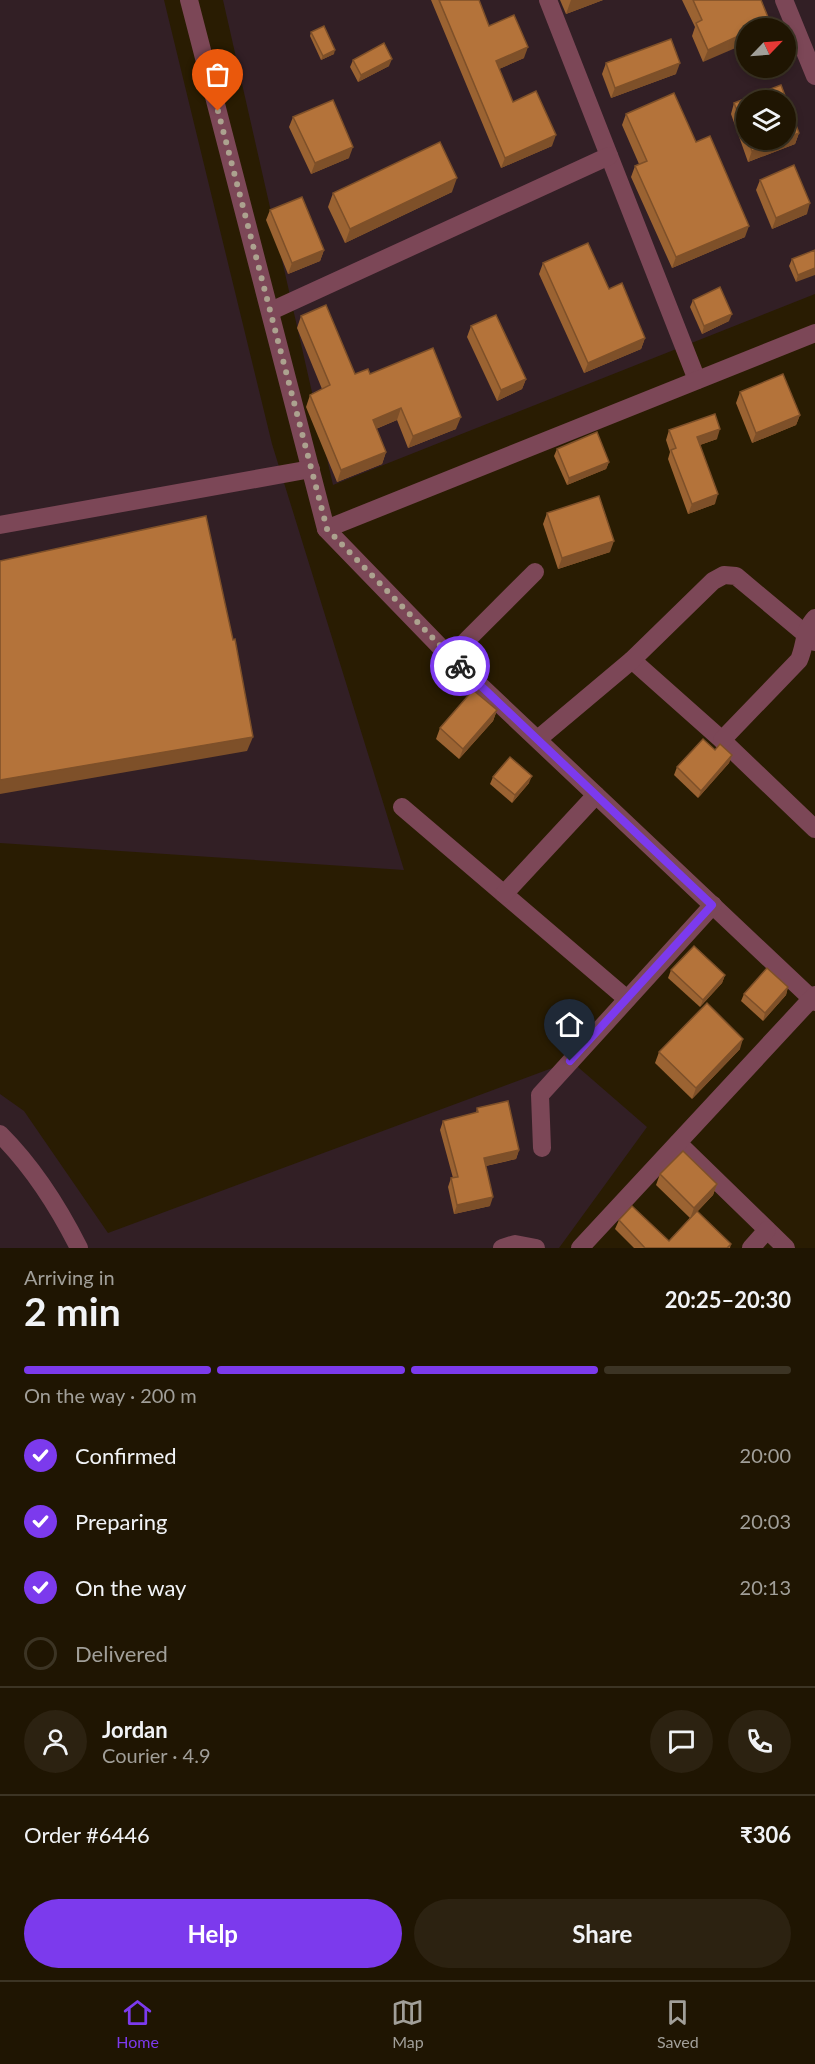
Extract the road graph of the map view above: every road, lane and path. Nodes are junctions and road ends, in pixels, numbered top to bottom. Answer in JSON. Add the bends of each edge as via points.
{"nodes":[{"id":1,"x":189,"y":0,"type":"edge"},
{"id":2,"x":548,"y":0,"type":"edge"},
{"id":3,"x":784,"y":0,"type":"edge"},
{"id":4,"x":815,"y":76,"type":"edge"},
{"id":5,"x":609,"y":156,"type":"junction"},
{"id":6,"x":271,"y":311,"type":"junction"},
{"id":7,"x":815,"y":333,"type":"edge"},
{"id":8,"x":697,"y":380,"type":"junction"},
{"id":9,"x":311,"y":469,"type":"junction"},
{"id":10,"x":0,"y":525,"type":"edge"},
{"id":11,"x":327,"y":529,"type":"junction"},
{"id":12,"x":535,"y":572,"type":"dead end"},
{"id":13,"x":815,"y":618,"type":"edge"},
{"id":14,"x":810,"y":638,"type":"edge"},
{"id":15,"x":450,"y":657,"type":"junction"},
{"id":16,"x":632,"y":660,"type":"junction"},
{"id":17,"x":538,"y":739,"type":"junction"},
{"id":18,"x":722,"y":740,"type":"junction"},
{"id":19,"x":596,"y":795,"type":"junction"},
{"id":20,"x":402,"y":807,"type":"dead end"},
{"id":21,"x":811,"y":818,"type":"edge"},
{"id":22,"x":504,"y":894,"type":"junction"},
{"id":23,"x":712,"y":905,"type":"junction"},
{"id":24,"x":814,"y":998,"type":"edge"},
{"id":25,"x":627,"y":999,"type":"junction"},
{"id":26,"x":0,"y":1134,"type":"edge"},
{"id":27,"x":678,"y":1143,"type":"junction"},
{"id":28,"x":542,"y":1148,"type":"dead end"},
{"id":29,"x":767,"y":1230,"type":"junction"},
{"id":30,"x":79,"y":1248,"type":"edge"},
{"id":31,"x":502,"y":1248,"type":"edge"},
{"id":32,"x":536,"y":1248,"type":"edge"},
{"id":33,"x":580,"y":1248,"type":"edge"},
{"id":34,"x":752,"y":1248,"type":"edge"},
{"id":35,"x":786,"y":1248,"type":"edge"}],
"edges":[{"from":1,"to":6,"type":"street"},
{"from":2,"to":5,"type":"street"},
{"from":3,"to":4,"type":"street"},
{"from":5,"to":6,"type":"street"},
{"from":5,"to":8,"type":"street"},
{"from":6,"to":9,"type":"street"},
{"from":7,"to":8,"type":"street"},
{"from":8,"to":11,"type":"street"},
{"from":9,"to":10,"type":"street"},
{"from":9,"to":11,"type":"street"},
{"from":11,"to":15,"type":"street"},
{"from":12,"to":15,"type":"street"},
{"from":13,"to":14,"type":"street"},
{"from":14,"to":16,"type":"street","via":[[736,576],[724,575],[713,581]]},
{"from":14,"to":18,"type":"street","via":[[800,660]]},
{"from":15,"to":17,"type":"street"},
{"from":16,"to":17,"type":"street"},
{"from":16,"to":18,"type":"street"},
{"from":17,"to":19,"type":"street"},
{"from":18,"to":21,"type":"street"},
{"from":19,"to":22,"type":"street"},
{"from":19,"to":23,"type":"street"},
{"from":20,"to":22,"type":"street"},
{"from":22,"to":25,"type":"street"},
{"from":23,"to":24,"type":"street"},
{"from":23,"to":25,"type":"street"},
{"from":24,"to":27,"type":"street"},
{"from":25,"to":28,"type":"street","via":[[540,1095]]},
{"from":26,"to":30,"type":"street","via":[[16,1150]]},
{"from":27,"to":29,"type":"street"},
{"from":27,"to":33,"type":"street"},
{"from":29,"to":34,"type":"street"},
{"from":29,"to":35,"type":"street"},
{"from":31,"to":32,"type":"street","via":[[515,1244]]}]}
